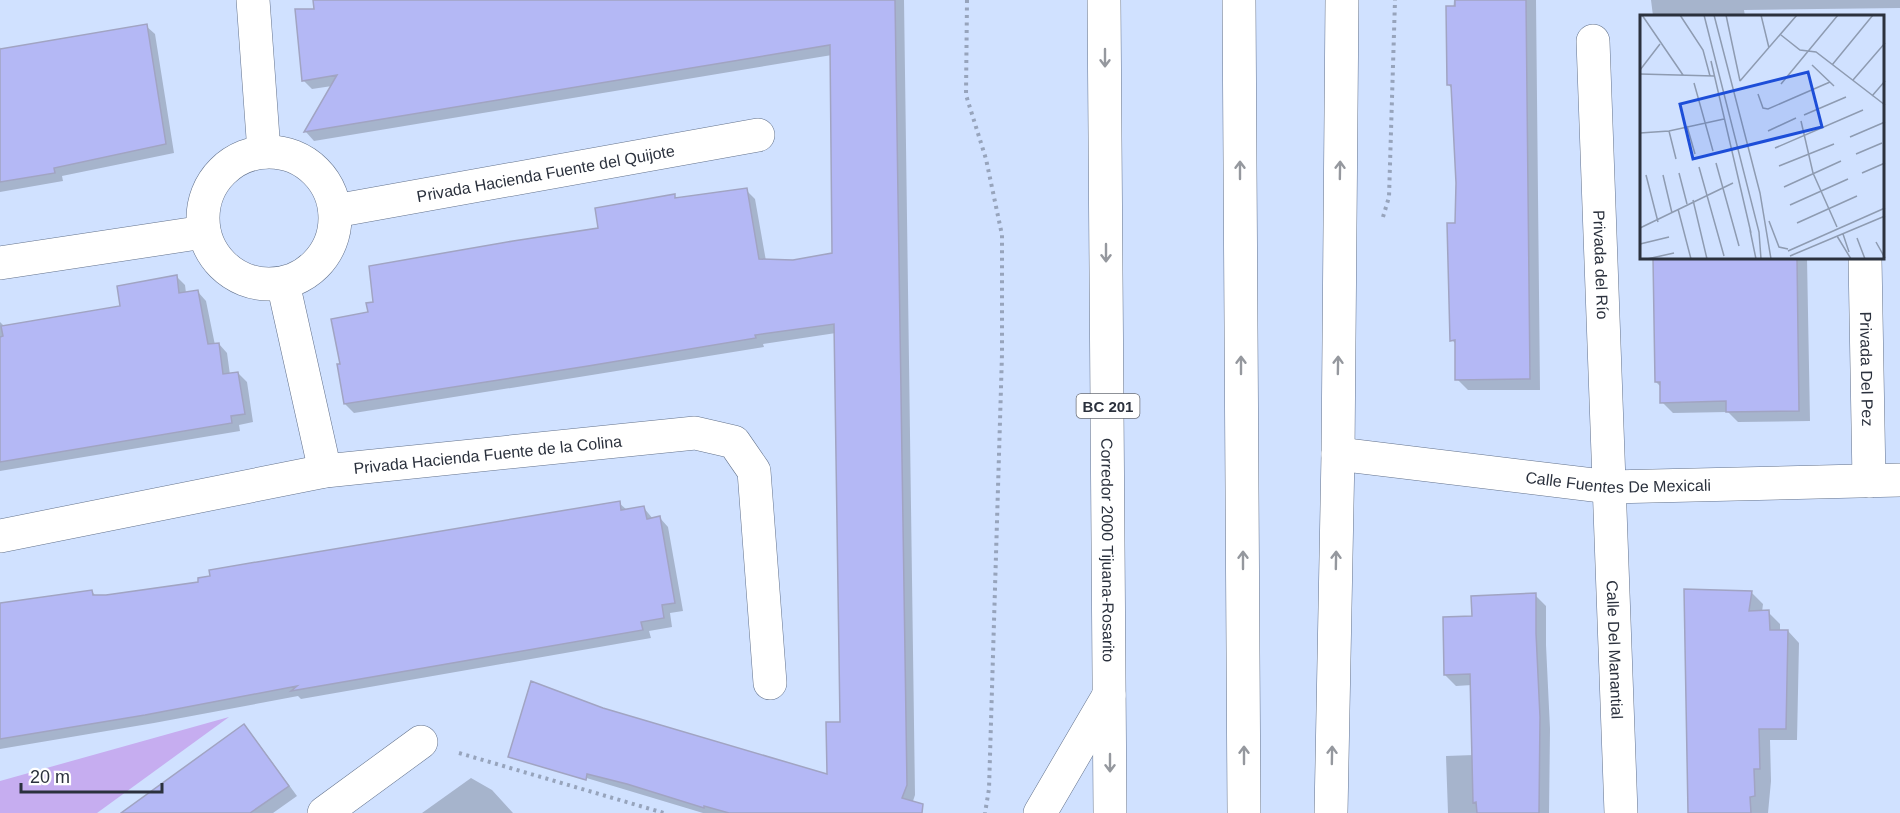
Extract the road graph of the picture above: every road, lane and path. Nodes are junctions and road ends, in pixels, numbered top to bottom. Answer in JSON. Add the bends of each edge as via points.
{"nodes":[{"id":1,"x":253,"y":0,"type":"edge"},
{"id":2,"x":967,"y":0,"type":"edge"},
{"id":3,"x":1104,"y":0,"type":"edge"},
{"id":4,"x":1239,"y":0,"type":"edge"},
{"id":5,"x":1342,"y":0,"type":"edge"},
{"id":6,"x":1593,"y":41,"type":"dead end"},
{"id":7,"x":758,"y":135,"type":"dead end"},
{"id":8,"x":264,"y":152,"type":"junction"},
{"id":9,"x":335,"y":210,"type":"junction"},
{"id":10,"x":204,"y":232,"type":"junction"},
{"id":11,"x":1865,"y":260,"type":"edge"},
{"id":12,"x":0,"y":263,"type":"edge"},
{"id":13,"x":283,"y":283,"type":"junction"},
{"id":14,"x":1338,"y":454,"type":"junction"},
{"id":15,"x":325,"y":471,"type":"junction"},
{"id":16,"x":1884,"y":481,"type":"edge"},
{"id":17,"x":1610,"y":487,"type":"junction"},
{"id":18,"x":0,"y":536,"type":"edge"},
{"id":19,"x":770,"y":682,"type":"dead end"},
{"id":20,"x":1110,"y":693,"type":"junction"},
{"id":21,"x":421,"y":741,"type":"joint"},
{"id":22,"x":324,"y":813,"type":"edge"},
{"id":23,"x":664,"y":813,"type":"edge"},
{"id":24,"x":985,"y":813,"type":"edge"},
{"id":25,"x":1041,"y":813,"type":"edge"},
{"id":26,"x":1110,"y":813,"type":"edge"},
{"id":27,"x":1245,"y":813,"type":"edge"},
{"id":28,"x":1331,"y":813,"type":"edge"},
{"id":29,"x":1621,"y":813,"type":"edge"}],
"edges":[{"from":1,"to":8,"type":"main road"},
{"from":2,"to":24,"type":"path","via":[[966,95],[986,159],[1002,235],[990,778]]},
{"from":3,"to":20,"type":"main road","name":"Corredor 2000 Tijuana-Rosarito","number":"BC 201","one_way":true},
{"from":27,"to":4,"type":"main road","one_way":true},
{"from":14,"to":5,"type":"main road","one_way":true},
{"from":6,"to":17,"type":"main road","name":"Privada del Río"},
{"from":7,"to":9,"type":"main road","name":"Privada Hacienda Fuente del Quijote"},
{"from":8,"to":9,"type":"main road","via":[[284,153],[319,174],[330,191]]},
{"from":8,"to":10,"type":"main road","via":[[242,157],[223,170],[209,188],[203,210]]},
{"from":9,"to":13,"type":"main road","via":[[328,248],[317,264]]},
{"from":10,"to":12,"type":"main road"},
{"from":10,"to":13,"type":"main road","via":[[211,251],[243,279],[262,284]]},
{"from":11,"to":16,"type":"main road","name":"Privada Del Pez"},
{"from":13,"to":15,"type":"main road"},
{"from":14,"to":17,"type":"main road","name":"Calle Fuentes De Mexicali"},
{"from":28,"to":14,"type":"main road","one_way":true},
{"from":15,"to":18,"type":"main road","name":"Privada Hacienda Fuente de la Colina"},
{"from":15,"to":19,"type":"main road","name":"Privada Hacienda Fuente de la Colina","via":[[695,433],[734,442],[754,471]]},
{"from":16,"to":17,"type":"main road","name":"Calle Fuentes De Mexicali"},
{"from":17,"to":29,"type":"main road","name":"Calle Del Manantial"},
{"from":20,"to":25,"type":"main road"},
{"from":20,"to":26,"type":"main road","name":"Corredor 2000 Tijuana-Rosarito","number":"BC 201","one_way":true},
{"from":21,"to":22,"type":"main road"},
{"from":21,"to":23,"type":"path"}]}
